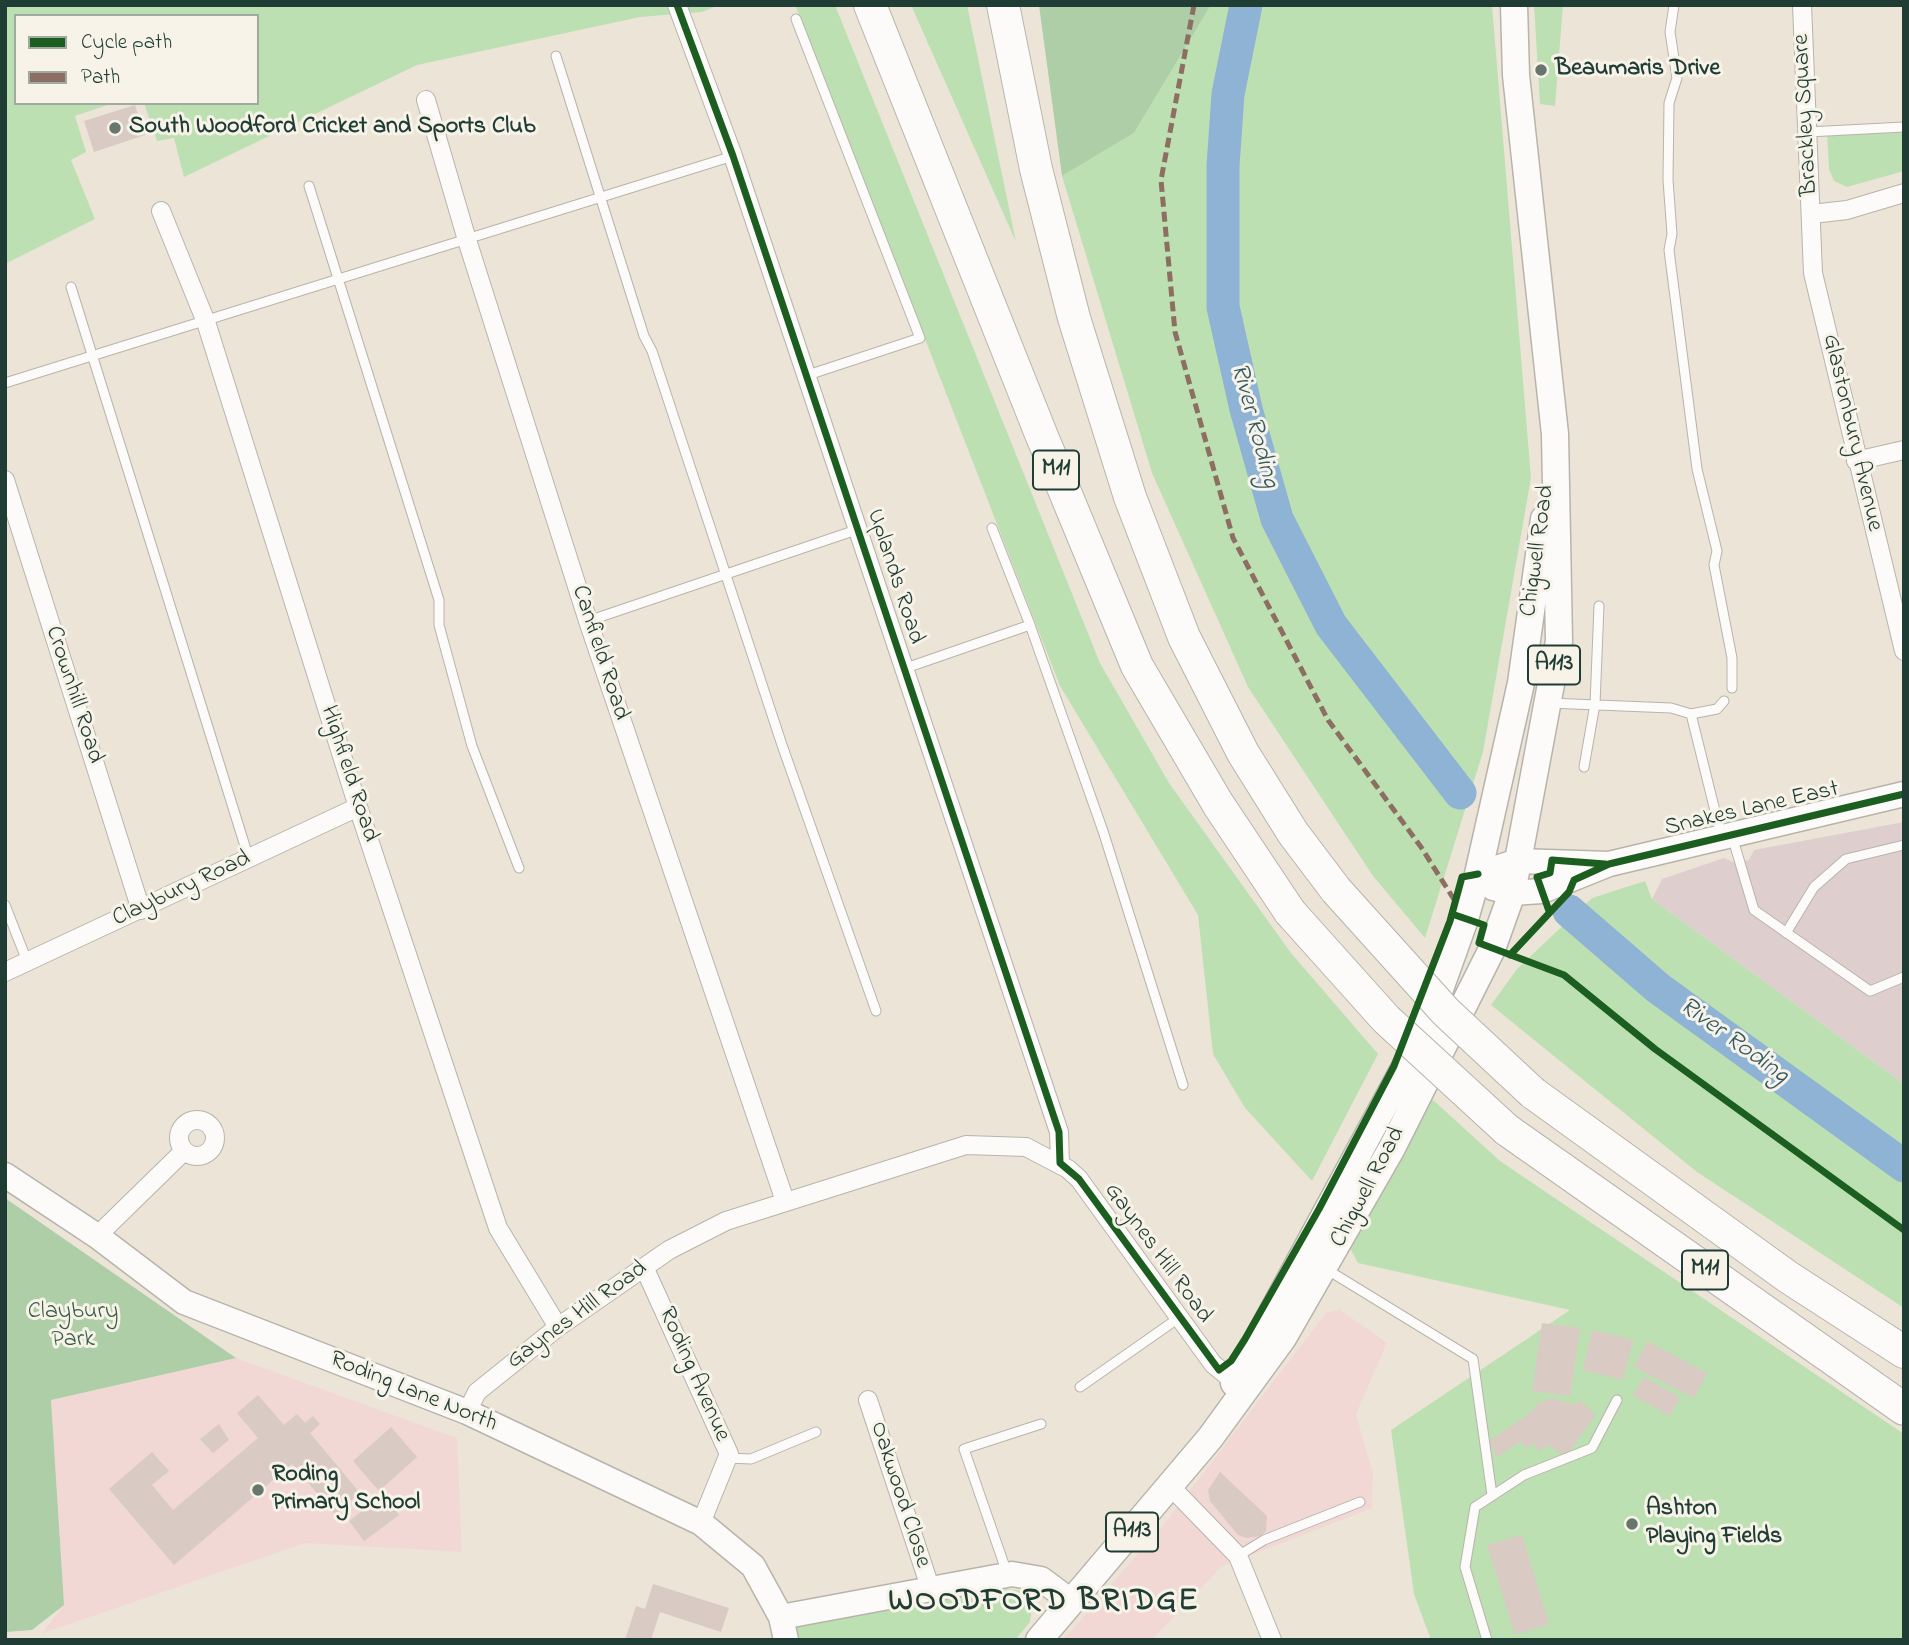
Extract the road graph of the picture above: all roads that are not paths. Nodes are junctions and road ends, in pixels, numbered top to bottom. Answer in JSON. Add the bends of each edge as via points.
{"nodes":[{"id":1,"x":677,"y":5,"type":"edge"},
{"id":2,"x":870,"y":5,"type":"edge"},
{"id":3,"x":1003,"y":5,"type":"edge"},
{"id":4,"x":1514,"y":5,"type":"edge"},
{"id":5,"x":1674,"y":5,"type":"edge"},
{"id":6,"x":1802,"y":5,"type":"edge"},
{"id":7,"x":796,"y":19,"type":"dead end"},
{"id":8,"x":556,"y":56,"type":"dead end"},
{"id":9,"x":426,"y":100,"type":"dead end"},
{"id":10,"x":1904,"y":127,"type":"edge"},
{"id":11,"x":1808,"y":132,"type":"junction"},
{"id":12,"x":733,"y":156,"type":"junction"},
{"id":13,"x":309,"y":186,"type":"dead end"},
{"id":14,"x":1904,"y":193,"type":"edge"},
{"id":15,"x":600,"y":197,"type":"junction"},
{"id":16,"x":161,"y":211,"type":"dead end"},
{"id":17,"x":1812,"y":214,"type":"junction"},
{"id":18,"x":467,"y":240,"type":"junction"},
{"id":19,"x":338,"y":281,"type":"junction"},
{"id":20,"x":71,"y":287,"type":"dead end"},
{"id":21,"x":206,"y":322,"type":"junction"},
{"id":22,"x":91,"y":357,"type":"junction"},
{"id":23,"x":804,"y":376,"type":"junction"},
{"id":24,"x":5,"y":383,"type":"edge"},
{"id":25,"x":1555,"y":434,"type":"junction"},
{"id":26,"x":1904,"y":450,"type":"edge"},
{"id":27,"x":1856,"y":461,"type":"junction"},
{"id":28,"x":5,"y":480,"type":"edge"},
{"id":29,"x":992,"y":528,"type":"dead end"},
{"id":30,"x":859,"y":529,"type":"junction"},
{"id":31,"x":726,"y":574,"type":"junction"},
{"id":32,"x":1599,"y":606,"type":"dead end"},
{"id":33,"x":588,"y":621,"type":"junction"},
{"id":34,"x":1030,"y":625,"type":"junction"},
{"id":35,"x":1904,"y":651,"type":"edge"},
{"id":36,"x":903,"y":669,"type":"junction"},
{"id":37,"x":1732,"y":688,"type":"dead end"},
{"id":38,"x":1724,"y":701,"type":"dead end"},
{"id":39,"x":1548,"y":703,"type":"junction"},
{"id":40,"x":1595,"y":704,"type":"junction"},
{"id":41,"x":1691,"y":714,"type":"junction"},
{"id":42,"x":1584,"y":767,"type":"dead end"},
{"id":43,"x":1904,"y":794,"type":"edge"},
{"id":44,"x":358,"y":807,"type":"junction"},
{"id":45,"x":1726,"y":835,"type":"junction"},
{"id":46,"x":1904,"y":845,"type":"edge"},
{"id":47,"x":249,"y":859,"type":"junction"},
{"id":48,"x":1518,"y":862,"type":"junction"},
{"id":49,"x":1609,"y":864,"type":"junction"},
{"id":50,"x":519,"y":868,"type":"dead end"},
{"id":51,"x":1478,"y":874,"type":"junction"},
{"id":52,"x":1513,"y":893,"type":"junction"},
{"id":53,"x":5,"y":905,"type":"edge"},
{"id":54,"x":141,"y":910,"type":"junction"},
{"id":55,"x":1786,"y":933,"type":"junction"},
{"id":56,"x":27,"y":961,"type":"junction"},
{"id":57,"x":5,"y":972,"type":"edge"},
{"id":58,"x":1904,"y":977,"type":"edge"},
{"id":59,"x":876,"y":1011,"type":"dead end"},
{"id":60,"x":1183,"y":1085,"type":"dead end"},
{"id":61,"x":184,"y":1151,"type":"dead end"},
{"id":62,"x":1060,"y":1163,"type":"junction"},
{"id":63,"x":5,"y":1175,"type":"edge"},
{"id":64,"x":785,"y":1201,"type":"junction"},
{"id":65,"x":97,"y":1236,"type":"junction"},
{"id":66,"x":644,"y":1267,"type":"junction"},
{"id":67,"x":1325,"y":1269,"type":"junction"},
{"id":68,"x":1274,"y":1311,"type":"junction"},
{"id":69,"x":1180,"y":1317,"type":"junction"},
{"id":70,"x":558,"y":1326,"type":"junction"},
{"id":71,"x":1904,"y":1352,"type":"edge"},
{"id":72,"x":1240,"y":1386,"type":"junction"},
{"id":73,"x":1080,"y":1387,"type":"dead end"},
{"id":74,"x":868,"y":1400,"type":"dead end"},
{"id":75,"x":1617,"y":1400,"type":"dead end"},
{"id":76,"x":1904,"y":1409,"type":"edge"},
{"id":77,"x":467,"y":1412,"type":"junction"},
{"id":78,"x":1041,"y":1424,"type":"dead end"},
{"id":79,"x":816,"y":1432,"type":"dead end"},
{"id":80,"x":727,"y":1458,"type":"junction"},
{"id":81,"x":1170,"y":1486,"type":"junction"},
{"id":82,"x":1492,"y":1495,"type":"junction"},
{"id":83,"x":1360,"y":1502,"type":"dead end"},
{"id":84,"x":701,"y":1522,"type":"junction"},
{"id":85,"x":1238,"y":1556,"type":"junction"},
{"id":86,"x":1008,"y":1575,"type":"junction"},
{"id":87,"x":931,"y":1590,"type":"junction"},
{"id":88,"x":1072,"y":1602,"type":"junction"},
{"id":89,"x":783,"y":1628,"type":"edge"},
{"id":90,"x":1039,"y":1640,"type":"edge"},
{"id":91,"x":1272,"y":1640,"type":"edge"},
{"id":92,"x":1487,"y":1640,"type":"edge"}],
"edges":[{"from":1,"to":12,"type":"street","name":"Uplands Road"},
{"from":2,"to":76,"type":"highway","number":"M11","bridge":true,"via":[[1137,666],[1218,804],[1290,912],[1386,1019],[1507,1130]]},
{"from":3,"to":71,"type":"highway","number":"M11","bridge":true,"via":[[1036,169],[1130,497],[1184,637],[1243,753],[1293,833],[1336,890],[1446,1012],[1533,1093],[1788,1277]]},
{"from":4,"to":25,"type":"main road","name":"Chigwell Road","number":"A113","via":[[1516,75]]},
{"from":5,"to":37,"type":"lane","via":[[1670,32],[1677,78],[1669,103],[1669,250],[1697,469],[1717,551],[1714,565],[1732,658]]},
{"from":6,"to":11,"type":"street","name":"Brackley Square"},
{"from":7,"to":23,"type":"lane","via":[[920,338]]},
{"from":8,"to":15,"type":"lane"},
{"from":9,"to":18,"type":"street","name":"Canfield Road"},
{"from":10,"to":11,"type":"lane"},
{"from":11,"to":17,"type":"street","name":"Brackley Square"},
{"from":12,"to":15,"type":"lane"},
{"from":12,"to":23,"type":"street","name":"Uplands Road"},
{"from":13,"to":19,"type":"lane"},
{"from":14,"to":17,"type":"street","name":"Brackley Square","via":[[1847,210]]},
{"from":15,"to":18,"type":"lane"},
{"from":15,"to":31,"type":"lane"},
{"from":16,"to":21,"type":"street","name":"Highfield Road"},
{"from":17,"to":27,"type":"street","name":"Glastonbury Avenue","via":[[1813,273]]},
{"from":18,"to":19,"type":"lane"},
{"from":18,"to":33,"type":"street","name":"Canfield Road"},
{"from":19,"to":21,"type":"lane"},
{"from":19,"to":50,"type":"lane","via":[[439,600],[439,625],[472,746]]},
{"from":20,"to":22,"type":"lane"},
{"from":21,"to":22,"type":"lane"},
{"from":21,"to":44,"type":"street","name":"Highfield Road"},
{"from":22,"to":24,"type":"lane"},
{"from":22,"to":47,"type":"lane"},
{"from":23,"to":30,"type":"street","name":"Uplands Road"},
{"from":25,"to":39,"type":"main road","name":"Chigwell Road","number":"A113","via":[[1559,641]]},
{"from":25,"to":51,"type":"main road","name":"Chigwell Road","number":"A113","via":[[1521,682]]},
{"from":26,"to":27,"type":"street"},
{"from":27,"to":35,"type":"street","name":"Glastonbury Avenue"},
{"from":28,"to":54,"type":"street","name":"Crownhill Road"},
{"from":29,"to":34,"type":"lane"},
{"from":30,"to":31,"type":"lane"},
{"from":30,"to":36,"type":"street","name":"Uplands Road"},
{"from":31,"to":33,"type":"lane"},
{"from":31,"to":59,"type":"lane"},
{"from":32,"to":40,"type":"lane"},
{"from":33,"to":64,"type":"street","name":"Canfield Road"},
{"from":34,"to":36,"type":"lane"},
{"from":34,"to":60,"type":"lane","via":[[1107,843]]},
{"from":36,"to":62,"type":"street","name":"Uplands Road","via":[[1059,1132]]},
{"from":38,"to":41,"type":"lane","via":[[1717,709]]},
{"from":39,"to":40,"type":"lane"},
{"from":39,"to":48,"type":"main road","name":"Chigwell Road","number":"A113"},
{"from":40,"to":41,"type":"lane","via":[[1671,708]]},
{"from":40,"to":42,"type":"lane"},
{"from":41,"to":45,"type":"lane"},
{"from":43,"to":45,"type":"street","name":"Snakes Lane East"},
{"from":44,"to":47,"type":"street","name":"Claybury Road"},
{"from":44,"to":70,"type":"street","name":"Highfield Road","via":[[498,1228]]},
{"from":45,"to":49,"type":"street","name":"Snakes Lane East"},
{"from":45,"to":55,"type":"lane","via":[[1754,910]]},
{"from":46,"to":55,"type":"lane","via":[[1846,859],[1814,887]]},
{"from":47,"to":54,"type":"street","name":"Claybury Road"},
{"from":48,"to":49,"type":"street","name":"Snakes Lane East"},
{"from":48,"to":51,"type":"street"},
{"from":48,"to":52,"type":"main road","name":"Chigwell Road","number":"A113"},
{"from":49,"to":52,"type":"street","name":"Snakes Lane East","via":[[1542,891]]},
{"from":51,"to":52,"type":"street","via":[[1493,888]]},
{"from":51,"to":68,"type":"main road","name":"Chigwell Road","number":"A113","via":[[1426,1028]]},
{"from":52,"to":67,"type":"main road","name":"Chigwell Road","number":"A113","via":[[1492,949]]},
{"from":53,"to":56,"type":"lane"},
{"from":54,"to":56,"type":"street","name":"Claybury Road"},
{"from":55,"to":58,"type":"lane","via":[[1870,992]]},
{"from":56,"to":57,"type":"street","name":"Claybury Road"},
{"from":61,"to":65,"type":"street"},
{"from":62,"to":64,"type":"street","name":"Gaynes Hill Road","via":[[1026,1147],[966,1145]]},
{"from":62,"to":69,"type":"street","name":"Gaynes Hill Road","via":[[1079,1179]]},
{"from":63,"to":65,"type":"street","name":"Roding Lane North"},
{"from":64,"to":66,"type":"street","name":"Gaynes Hill Road","via":[[726,1221]]},
{"from":65,"to":77,"type":"street","name":"Roding Lane North","via":[[184,1302]]},
{"from":66,"to":70,"type":"street","name":"Gaynes Hill Road"},
{"from":66,"to":80,"type":"street","name":"Roding Avenue"},
{"from":67,"to":68,"type":"lane","via":[[1318,1264],[1295,1299]]},
{"from":67,"to":72,"type":"main road","name":"Chigwell Road","number":"A113","via":[[1283,1338]]},
{"from":67,"to":82,"type":"lane","via":[[1473,1359]]},
{"from":68,"to":72,"type":"main road","name":"Chigwell Road","number":"A113"},
{"from":69,"to":72,"type":"street","name":"Gaynes Hill Road","via":[[1213,1364]]},
{"from":69,"to":73,"type":"lane"},
{"from":70,"to":77,"type":"street","name":"Gaynes Hill Road","via":[[477,1392]]},
{"from":72,"to":81,"type":"main road","name":"Chigwell Road","number":"A113"},
{"from":74,"to":87,"type":"street","name":"Oakwood Close"},
{"from":75,"to":82,"type":"lane","via":[[1592,1448],[1524,1475]]},
{"from":77,"to":84,"type":"street","name":"Roding Lane North"},
{"from":78,"to":86,"type":"lane","via":[[964,1449]]},
{"from":79,"to":80,"type":"lane","via":[[767,1455]]},
{"from":80,"to":84,"type":"street","name":"Roding Avenue"},
{"from":81,"to":85,"type":"street"},
{"from":81,"to":88,"type":"main road","name":"Chigwell Road","number":"A113"},
{"from":82,"to":92,"type":"lane","via":[[1475,1507],[1465,1567]]},
{"from":83,"to":85,"type":"lane"},
{"from":84,"to":89,"type":"street","name":"Roding Lane North","via":[[753,1566]]},
{"from":85,"to":91,"type":"street"},
{"from":86,"to":87,"type":"street"},
{"from":86,"to":88,"type":"street","via":[[1041,1579]]},
{"from":87,"to":89,"type":"street"},
{"from":88,"to":90,"type":"main road","name":"Chigwell Road","number":"A113"}]}
